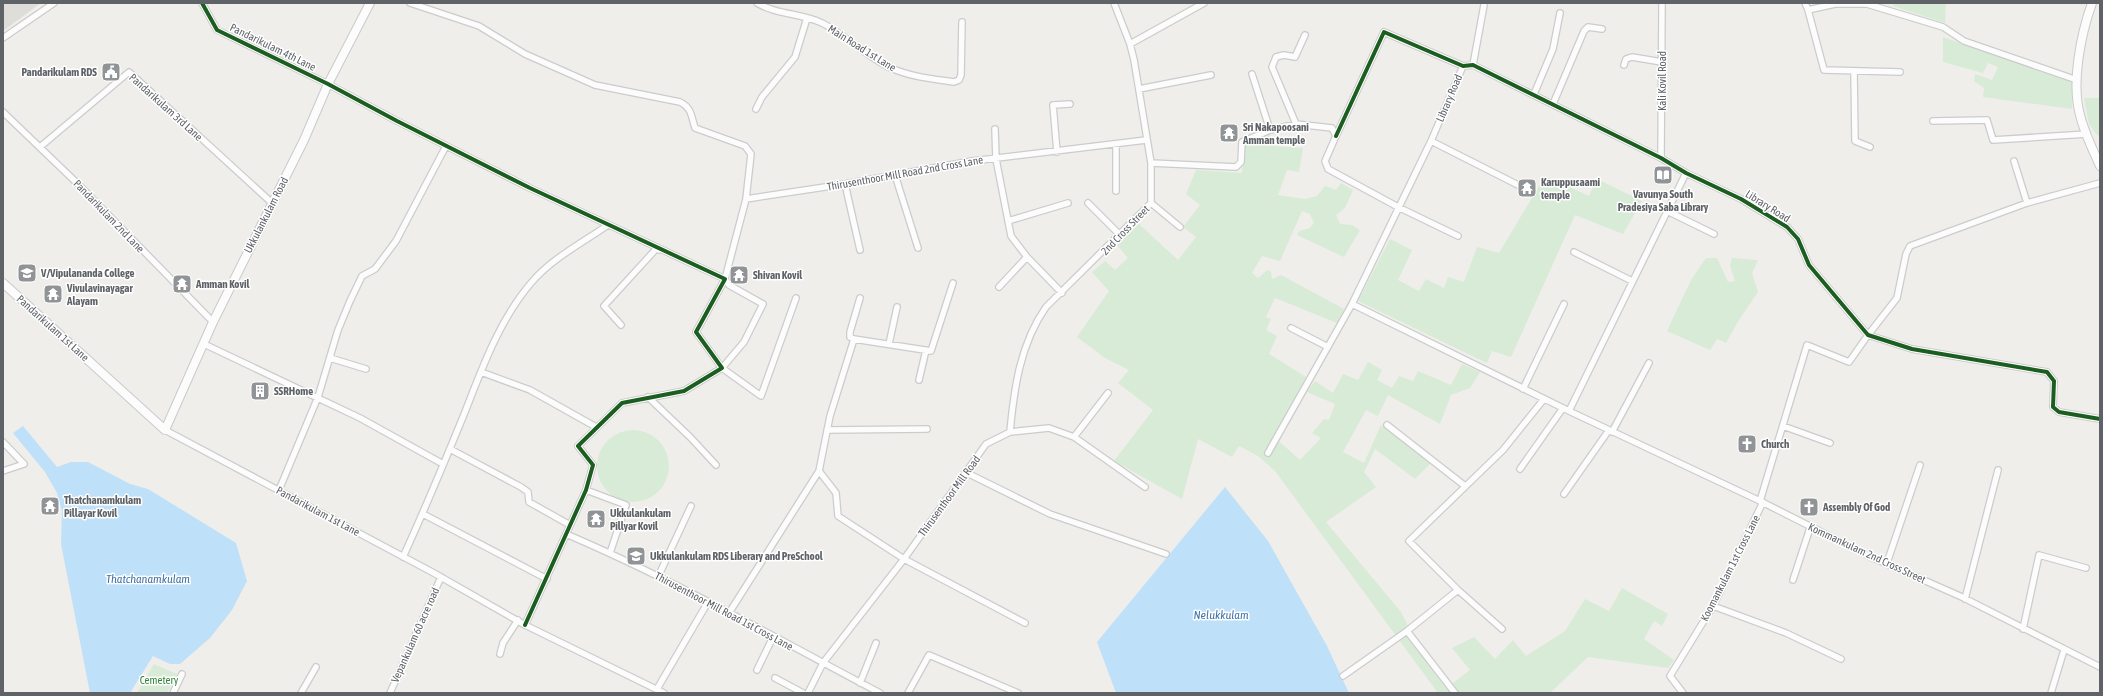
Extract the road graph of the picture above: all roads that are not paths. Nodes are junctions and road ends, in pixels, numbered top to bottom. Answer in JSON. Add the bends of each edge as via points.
{"nodes":[{"id":1,"x":54,"y":3,"type":"edge"},
{"id":2,"x":202,"y":3,"type":"edge"},
{"id":3,"x":370,"y":3,"type":"edge"},
{"id":4,"x":410,"y":3,"type":"edge"},
{"id":5,"x":758,"y":3,"type":"edge"},
{"id":6,"x":1114,"y":3,"type":"edge"},
{"id":7,"x":1204,"y":3,"type":"edge"},
{"id":8,"x":1662,"y":3,"type":"edge"},
{"id":9,"x":1805,"y":3,"type":"edge"},
{"id":10,"x":2092,"y":3,"type":"edge"},
{"id":11,"x":1484,"y":5,"type":"dead end"},
{"id":12,"x":1808,"y":10,"type":"junction"},
{"id":13,"x":1560,"y":13,"type":"dead end"},
{"id":14,"x":807,"y":18,"type":"junction"},
{"id":15,"x":962,"y":22,"type":"dead end"},
{"id":16,"x":1602,"y":29,"type":"dead end"},
{"id":17,"x":1305,"y":35,"type":"dead end"},
{"id":18,"x":3,"y":38,"type":"edge"},
{"id":19,"x":1130,"y":44,"type":"junction"},
{"id":20,"x":1662,"y":62,"type":"junction"},
{"id":21,"x":1473,"y":65,"type":"junction"},
{"id":22,"x":1624,"y":65,"type":"dead end"},
{"id":23,"x":1463,"y":66,"type":"junction"},
{"id":24,"x":1854,"y":71,"type":"junction"},
{"id":25,"x":1900,"y":72,"type":"dead end"},
{"id":26,"x":1252,"y":74,"type":"dead end"},
{"id":27,"x":1211,"y":75,"type":"dead end"},
{"id":28,"x":2077,"y":80,"type":"junction"},
{"id":29,"x":328,"y":84,"type":"junction"},
{"id":30,"x":1139,"y":89,"type":"junction"},
{"id":31,"x":1534,"y":94,"type":"junction"},
{"id":32,"x":1070,"y":104,"type":"dead end"},
{"id":33,"x":1553,"y":104,"type":"junction"},
{"id":34,"x":756,"y":109,"type":"dead end"},
{"id":35,"x":3,"y":112,"type":"edge"},
{"id":36,"x":1933,"y":121,"type":"dead end"},
{"id":37,"x":1296,"y":124,"type":"junction"},
{"id":38,"x":995,"y":128,"type":"dead end"},
{"id":39,"x":1270,"y":130,"type":"junction"},
{"id":40,"x":2087,"y":134,"type":"junction"},
{"id":41,"x":1336,"y":136,"type":"junction"},
{"id":42,"x":1146,"y":140,"type":"junction"},
{"id":43,"x":1430,"y":141,"type":"junction"},
{"id":44,"x":1116,"y":145,"type":"junction"},
{"id":45,"x":446,"y":146,"type":"junction"},
{"id":46,"x":40,"y":147,"type":"junction"},
{"id":47,"x":1870,"y":147,"type":"dead end"},
{"id":48,"x":1057,"y":152,"type":"junction"},
{"id":49,"x":1661,"y":158,"type":"junction"},
{"id":50,"x":996,"y":159,"type":"junction"},
{"id":51,"x":2014,"y":161,"type":"dead end"},
{"id":52,"x":1151,"y":163,"type":"junction"},
{"id":53,"x":2100,"y":166,"type":"edge"},
{"id":54,"x":1686,"y":173,"type":"junction"},
{"id":55,"x":895,"y":175,"type":"junction"},
{"id":56,"x":2100,"y":183,"type":"edge"},
{"id":57,"x":845,"y":184,"type":"junction"},
{"id":58,"x":1520,"y":186,"type":"dead end"},
{"id":59,"x":1116,"y":192,"type":"dead end"},
{"id":60,"x":746,"y":199,"type":"junction"},
{"id":61,"x":272,"y":203,"type":"junction"},
{"id":62,"x":1068,"y":203,"type":"dead end"},
{"id":63,"x":1088,"y":203,"type":"dead end"},
{"id":64,"x":1151,"y":203,"type":"junction"},
{"id":65,"x":2027,"y":203,"type":"junction"},
{"id":66,"x":1398,"y":207,"type":"junction"},
{"id":67,"x":1667,"y":211,"type":"junction"},
{"id":68,"x":1008,"y":221,"type":"junction"},
{"id":69,"x":608,"y":225,"type":"junction"},
{"id":70,"x":1180,"y":227,"type":"dead end"},
{"id":71,"x":1714,"y":234,"type":"dead end"},
{"id":72,"x":1120,"y":235,"type":"junction"},
{"id":73,"x":1458,"y":236,"type":"dead end"},
{"id":74,"x":918,"y":248,"type":"dead end"},
{"id":75,"x":660,"y":250,"type":"junction"},
{"id":76,"x":860,"y":250,"type":"dead end"},
{"id":77,"x":1574,"y":252,"type":"dead end"},
{"id":78,"x":1027,"y":257,"type":"junction"},
{"id":79,"x":725,"y":279,"type":"junction"},
{"id":80,"x":1632,"y":282,"type":"junction"},
{"id":81,"x":3,"y":283,"type":"edge"},
{"id":82,"x":953,"y":283,"type":"dead end"},
{"id":83,"x":999,"y":287,"type":"dead end"},
{"id":84,"x":1062,"y":293,"type":"junction"},
{"id":85,"x":796,"y":298,"type":"dead end"},
{"id":86,"x":860,"y":298,"type":"dead end"},
{"id":87,"x":1352,"y":304,"type":"junction"},
{"id":88,"x":1564,"y":304,"type":"dead end"},
{"id":89,"x":897,"y":307,"type":"dead end"},
{"id":90,"x":213,"y":322,"type":"junction"},
{"id":91,"x":621,"y":325,"type":"dead end"},
{"id":92,"x":1291,"y":328,"type":"dead end"},
{"id":93,"x":1868,"y":335,"type":"junction"},
{"id":94,"x":854,"y":339,"type":"junction"},
{"id":95,"x":204,"y":344,"type":"junction"},
{"id":96,"x":889,"y":344,"type":"junction"},
{"id":97,"x":1328,"y":347,"type":"junction"},
{"id":98,"x":926,"y":350,"type":"junction"},
{"id":99,"x":330,"y":358,"type":"junction"},
{"id":100,"x":1649,"y":363,"type":"dead end"},
{"id":101,"x":722,"y":368,"type":"junction"},
{"id":102,"x":366,"y":369,"type":"dead end"},
{"id":103,"x":481,"y":372,"type":"junction"},
{"id":104,"x":918,"y":380,"type":"dead end"},
{"id":105,"x":1523,"y":389,"type":"junction"},
{"id":106,"x":1108,"y":393,"type":"dead end"},
{"id":107,"x":318,"y":397,"type":"junction"},
{"id":108,"x":648,"y":397,"type":"junction"},
{"id":109,"x":1544,"y":399,"type":"junction"},
{"id":110,"x":1566,"y":410,"type":"junction"},
{"id":111,"x":2100,"y":419,"type":"edge"},
{"id":112,"x":1387,"y":425,"type":"dead end"},
{"id":113,"x":1783,"y":426,"type":"junction"},
{"id":114,"x":596,"y":427,"type":"junction"},
{"id":115,"x":927,"y":429,"type":"dead end"},
{"id":116,"x":165,"y":430,"type":"junction"},
{"id":117,"x":827,"y":430,"type":"junction"},
{"id":118,"x":1611,"y":431,"type":"junction"},
{"id":119,"x":1010,"y":432,"type":"junction"},
{"id":120,"x":1074,"y":437,"type":"junction"},
{"id":121,"x":3,"y":442,"type":"edge"},
{"id":122,"x":1830,"y":443,"type":"dead end"},
{"id":123,"x":450,"y":449,"type":"junction"},
{"id":124,"x":1268,"y":453,"type":"dead end"},
{"id":125,"x":443,"y":464,"type":"junction"},
{"id":126,"x":716,"y":464,"type":"dead end"},
{"id":127,"x":1920,"y":465,"type":"dead end"},
{"id":128,"x":1520,"y":469,"type":"dead end"},
{"id":129,"x":1998,"y":470,"type":"dead end"},
{"id":130,"x":3,"y":471,"type":"edge"},
{"id":131,"x":819,"y":471,"type":"junction"},
{"id":132,"x":965,"y":472,"type":"junction"},
{"id":133,"x":1466,"y":486,"type":"junction"},
{"id":134,"x":1145,"y":487,"type":"dead end"},
{"id":135,"x":279,"y":490,"type":"junction"},
{"id":136,"x":586,"y":490,"type":"junction"},
{"id":137,"x":1564,"y":494,"type":"dead end"},
{"id":138,"x":1761,"y":501,"type":"junction"},
{"id":139,"x":691,"y":506,"type":"dead end"},
{"id":140,"x":423,"y":514,"type":"junction"},
{"id":141,"x":570,"y":525,"type":"junction"},
{"id":142,"x":1810,"y":528,"type":"junction"},
{"id":143,"x":566,"y":534,"type":"junction"},
{"id":144,"x":610,"y":553,"type":"junction"},
{"id":145,"x":1166,"y":554,"type":"dead end"},
{"id":146,"x":403,"y":557,"type":"junction"},
{"id":147,"x":904,"y":559,"type":"junction"},
{"id":148,"x":1887,"y":564,"type":"junction"},
{"id":149,"x":2086,"y":568,"type":"dead end"},
{"id":150,"x":441,"y":577,"type":"junction"},
{"id":151,"x":658,"y":577,"type":"junction"},
{"id":152,"x":547,"y":579,"type":"junction"},
{"id":153,"x":1793,"y":580,"type":"dead end"},
{"id":154,"x":1458,"y":590,"type":"junction"},
{"id":155,"x":1965,"y":599,"type":"junction"},
{"id":156,"x":708,"y":602,"type":"junction"},
{"id":157,"x":1713,"y":606,"type":"junction"},
{"id":158,"x":729,"y":613,"type":"junction"},
{"id":159,"x":518,"y":620,"type":"junction"},
{"id":160,"x":1025,"y":622,"type":"dead end"},
{"id":161,"x":525,"y":624,"type":"junction"},
{"id":162,"x":1502,"y":629,"type":"dead end"},
{"id":163,"x":2023,"y":629,"type":"junction"},
{"id":164,"x":1407,"y":631,"type":"junction"},
{"id":165,"x":773,"y":637,"type":"junction"},
{"id":166,"x":876,"y":643,"type":"dead end"},
{"id":167,"x":2064,"y":650,"type":"junction"},
{"id":168,"x":500,"y":654,"type":"dead end"},
{"id":169,"x":1841,"y":659,"type":"dead end"},
{"id":170,"x":823,"y":663,"type":"junction"},
{"id":171,"x":316,"y":667,"type":"dead end"},
{"id":172,"x":2100,"y":667,"type":"edge"},
{"id":173,"x":757,"y":670,"type":"dead end"},
{"id":174,"x":182,"y":674,"type":"dead end"},
{"id":175,"x":1343,"y":676,"type":"dead end"},
{"id":176,"x":775,"y":678,"type":"dead end"},
{"id":177,"x":860,"y":683,"type":"junction"},
{"id":178,"x":657,"y":689,"type":"junction"},
{"id":179,"x":173,"y":693,"type":"edge"},
{"id":180,"x":301,"y":693,"type":"edge"},
{"id":181,"x":390,"y":693,"type":"edge"},
{"id":182,"x":664,"y":693,"type":"edge"},
{"id":183,"x":803,"y":693,"type":"edge"},
{"id":184,"x":808,"y":693,"type":"edge"},
{"id":185,"x":880,"y":693,"type":"edge"},
{"id":186,"x":908,"y":693,"type":"edge"},
{"id":187,"x":1018,"y":693,"type":"edge"},
{"id":188,"x":1455,"y":693,"type":"edge"},
{"id":189,"x":1683,"y":693,"type":"edge"},
{"id":190,"x":2051,"y":693,"type":"edge"}],
"edges":[{"from":1,"to":18,"type":"street"},
{"from":2,"to":29,"type":"street","name":"Pandarikulam 4th Lane","via":[[216,30]]},
{"from":3,"to":29,"type":"street","name":"Ukkulankulam Road"},
{"from":4,"to":60,"type":"street","via":[[479,26],[525,54],[595,86],[687,105],[692,112],[695,128],[745,146],[751,154]]},
{"from":5,"to":14,"type":"street","name":"Main Road 1st Lane","via":[[784,14]]},
{"from":6,"to":19,"type":"street","name":"2nd Cross Street"},
{"from":7,"to":19,"type":"street"},
{"from":8,"to":20,"type":"street","name":"Kali Kovil Road"},
{"from":9,"to":12,"type":"street"},
{"from":10,"to":28,"type":"street","via":[[2080,50]]},
{"from":11,"to":21,"type":"street"},
{"from":12,"to":24,"type":"street","via":[[1824,70]]},
{"from":12,"to":28,"type":"street","via":[[1835,4],[1867,4],[1943,27],[1964,41]]},
{"from":13,"to":31,"type":"street","via":[[1553,49]]},
{"from":14,"to":15,"type":"street","name":"Main Road 1st Lane","via":[[837,32],[890,68],[954,82],[959,80],[961,75]]},
{"from":14,"to":34,"type":"street","via":[[795,57],[762,97]]},
{"from":16,"to":33,"type":"street","via":[[1588,27],[1584,31]]},
{"from":17,"to":37,"type":"street","via":[[1295,57],[1276,57],[1272,67]]},
{"from":19,"to":30,"type":"street","name":"2nd Cross Street"},
{"from":20,"to":22,"type":"street","via":[[1632,57],[1626,60]]},
{"from":20,"to":49,"type":"street","name":"Kali Kovil Road"},
{"from":21,"to":23,"type":"street","name":"Library Road"},
{"from":21,"to":31,"type":"street","name":"Library Road"},
{"from":23,"to":41,"type":"street","via":[[1384,32]]},
{"from":23,"to":43,"type":"street","name":"Library Road"},
{"from":24,"to":25,"type":"street"},
{"from":24,"to":47,"type":"street","via":[[1855,141]]},
{"from":26,"to":39,"type":"street"},
{"from":27,"to":30,"type":"street"},
{"from":28,"to":40,"type":"street","via":[[2080,114]]},
{"from":29,"to":45,"type":"street","name":"Pandarikulam 4th Lane"},
{"from":29,"to":61,"type":"street","name":"Ukkulankulam Road","via":[[304,140]]},
{"from":30,"to":42,"type":"street","name":"2nd Cross Street"},
{"from":31,"to":33,"type":"street","name":"Library Road"},
{"from":32,"to":48,"type":"street","via":[[1053,105]]},
{"from":33,"to":49,"type":"street","name":"Library Road"},
{"from":35,"to":46,"type":"street","name":"Pandarikulam 2nd Lane"},
{"from":36,"to":40,"type":"street","via":[[1987,120],[1993,140]]},
{"from":37,"to":39,"type":"street"},
{"from":37,"to":41,"type":"street","via":[[1332,128]]},
{"from":38,"to":50,"type":"street"},
{"from":39,"to":52,"type":"street","via":[[1242,142],[1241,162],[1236,167]]},
{"from":40,"to":53,"type":"street"},
{"from":41,"to":66,"type":"street","via":[[1326,162],[1328,169]]},
{"from":42,"to":44,"type":"street","name":"Thirusenthoor Mill Road 2nd Cross Lane"},
{"from":42,"to":52,"type":"street","name":"2nd Cross Street"},
{"from":43,"to":58,"type":"street"},
{"from":43,"to":66,"type":"street","name":"Library Road"},
{"from":44,"to":48,"type":"street","name":"Thirusenthoor Mill Road 2nd Cross Lane"},
{"from":44,"to":59,"type":"street"},
{"from":45,"to":69,"type":"street","name":"Pandarikulam 4th Lane"},
{"from":45,"to":99,"type":"street","via":[[396,241],[375,269],[362,276],[338,330]]},
{"from":46,"to":61,"type":"street","name":"Pandarikulam 3rd Lane","via":[[129,72]]},
{"from":46,"to":90,"type":"street","name":"Pandarikulam 2nd Lane"},
{"from":48,"to":50,"type":"street","name":"Thirusenthoor Mill Road 2nd Cross Lane"},
{"from":49,"to":54,"type":"street","name":"Library Road"},
{"from":50,"to":55,"type":"street","name":"Thirusenthoor Mill Road 2nd Cross Lane"},
{"from":50,"to":68,"type":"street"},
{"from":51,"to":65,"type":"street"},
{"from":52,"to":64,"type":"street","name":"2nd Cross Street"},
{"from":54,"to":67,"type":"street"},
{"from":54,"to":93,"type":"street","name":"Library Road","via":[[1740,199],[1787,227],[1798,238],[1809,265]]},
{"from":55,"to":57,"type":"street","name":"Thirusenthoor Mill Road 2nd Cross Lane"},
{"from":55,"to":74,"type":"street"},
{"from":56,"to":65,"type":"street"},
{"from":57,"to":60,"type":"street","name":"Thirusenthoor Mill Road 2nd Cross Lane"},
{"from":57,"to":76,"type":"street"},
{"from":60,"to":79,"type":"street"},
{"from":61,"to":90,"type":"street","name":"Ukkulankulam Road"},
{"from":62,"to":68,"type":"street"},
{"from":63,"to":72,"type":"street"},
{"from":64,"to":70,"type":"street"},
{"from":64,"to":72,"type":"street","name":"2nd Cross Street"},
{"from":65,"to":93,"type":"street","via":[[1910,246],[1897,298]]},
{"from":66,"to":73,"type":"street"},
{"from":66,"to":87,"type":"street","name":"Library Road"},
{"from":67,"to":71,"type":"street"},
{"from":67,"to":80,"type":"street"},
{"from":68,"to":78,"type":"street","via":[[1011,236]]},
{"from":69,"to":75,"type":"street","name":"Pandarikulam 4th Lane"},
{"from":69,"to":103,"type":"street","via":[[552,264],[531,283],[507,319]]},
{"from":72,"to":84,"type":"street","name":"2nd Cross Street"},
{"from":75,"to":79,"type":"street","name":"Pandarikulam 4th Lane"},
{"from":75,"to":91,"type":"street","via":[[656,249],[604,306]]},
{"from":77,"to":80,"type":"street"},
{"from":78,"to":83,"type":"street"},
{"from":78,"to":84,"type":"street"},
{"from":79,"to":101,"type":"street","via":[[696,332]]},
{"from":79,"to":101,"type":"street","name":"Pandarikulam 4th Lane","via":[[729,285],[764,304],[744,342]]},
{"from":80,"to":110,"type":"street"},
{"from":81,"to":116,"type":"street","name":"Pandarikulam 1st Lane"},
{"from":82,"to":98,"type":"street","via":[[934,348],[931,351]]},
{"from":84,"to":119,"type":"street","name":"2nd Cross Street","via":[[1046,307],[1038,319],[1026,348],[1018,370]]},
{"from":85,"to":101,"type":"street","via":[[761,396]]},
{"from":86,"to":94,"type":"street","via":[[850,332],[850,337]]},
{"from":87,"to":97,"type":"street","name":"Library Road"},
{"from":87,"to":105,"type":"street","name":"Kommankulam 2nd Cross Street"},
{"from":88,"to":105,"type":"street"},
{"from":89,"to":96,"type":"street"},
{"from":90,"to":95,"type":"street","name":"Ukkulankulam Road"},
{"from":92,"to":97,"type":"street"},
{"from":93,"to":111,"type":"street","via":[[1912,349],[2047,372],[2054,381],[2053,407],[2059,412]]},
{"from":93,"to":113,"type":"street","name":"Koomankulam 1st Cross Lane","via":[[1849,362],[1807,345]]},
{"from":94,"to":96,"type":"street"},
{"from":94,"to":117,"type":"street"},
{"from":95,"to":107,"type":"street"},
{"from":95,"to":116,"type":"street","name":"Ukkulankulam Road"},
{"from":96,"to":98,"type":"street"},
{"from":97,"to":124,"type":"street","name":"Library Road"},
{"from":98,"to":104,"type":"street"},
{"from":99,"to":102,"type":"street"},
{"from":99,"to":107,"type":"street"},
{"from":100,"to":118,"type":"street"},
{"from":101,"to":108,"type":"street","via":[[684,391]]},
{"from":103,"to":114,"type":"street","via":[[530,390]]},
{"from":103,"to":123,"type":"street"},
{"from":105,"to":109,"type":"street","name":"Kommankulam 2nd Cross Street"},
{"from":106,"to":120,"type":"street"},
{"from":107,"to":125,"type":"street"},
{"from":107,"to":135,"type":"street"},
{"from":108,"to":114,"type":"street","via":[[622,403]]},
{"from":108,"to":126,"type":"street"},
{"from":109,"to":110,"type":"street","name":"Kommankulam 2nd Cross Street"},
{"from":109,"to":133,"type":"street","via":[[1503,450]]},
{"from":110,"to":118,"type":"street","name":"Kommankulam 2nd Cross Street"},
{"from":110,"to":128,"type":"street"},
{"from":112,"to":133,"type":"street"},
{"from":113,"to":122,"type":"street"},
{"from":113,"to":138,"type":"street","name":"Koomankulam 1st Cross Lane"},
{"from":114,"to":136,"type":"street","via":[[578,446],[592,464]]},
{"from":115,"to":117,"type":"street"},
{"from":116,"to":135,"type":"street","name":"Pandarikulam 1st Lane"},
{"from":117,"to":131,"type":"street"},
{"from":118,"to":137,"type":"street"},
{"from":118,"to":138,"type":"street","name":"Kommankulam 2nd Cross Street"},
{"from":119,"to":120,"type":"street","name":"Thirusenthoor Mill Road","via":[[1049,428]]},
{"from":119,"to":132,"type":"street","name":"Thirusenthoor Mill Road","via":[[986,444]]},
{"from":120,"to":134,"type":"street","name":"Thirusenthoor Mill Road"},
{"from":121,"to":130,"type":"street","via":[[24,464]]},
{"from":123,"to":125,"type":"street"},
{"from":123,"to":141,"type":"street","via":[[521,487],[528,492],[529,502]]},
{"from":125,"to":140,"type":"street"},
{"from":127,"to":148,"type":"street"},
{"from":129,"to":155,"type":"street"},
{"from":131,"to":147,"type":"street","via":[[836,493],[838,516]]},
{"from":131,"to":158,"type":"street"},
{"from":132,"to":145,"type":"street","via":[[1050,514]]},
{"from":132,"to":147,"type":"street","name":"Thirusenthoor Mill Road"},
{"from":133,"to":154,"type":"street","via":[[1409,541]]},
{"from":135,"to":146,"type":"street","name":"Pandarikulam 1st Lane"},
{"from":136,"to":141,"type":"street"},
{"from":136,"to":144,"type":"street","via":[[626,505]]},
{"from":138,"to":142,"type":"street","name":"Kommankulam 2nd Cross Street"},
{"from":138,"to":157,"type":"street","name":"Koomankulam 1st Cross Lane"},
{"from":139,"to":151,"type":"street"},
{"from":140,"to":146,"type":"street"},
{"from":140,"to":152,"type":"street"},
{"from":141,"to":143,"type":"street"},
{"from":142,"to":148,"type":"street","name":"Kommankulam 2nd Cross Street"},
{"from":142,"to":153,"type":"street"},
{"from":143,"to":144,"type":"street","name":"Thirusenthoor Mill Road 1st Cross Lane"},
{"from":143,"to":152,"type":"street"},
{"from":144,"to":151,"type":"street","name":"Thirusenthoor Mill Road 1st Cross Lane"},
{"from":146,"to":150,"type":"street","name":"Pandarikulam 1st Lane"},
{"from":147,"to":160,"type":"street"},
{"from":147,"to":170,"type":"street","name":"Thirusenthoor Mill Road"},
{"from":148,"to":155,"type":"street","name":"Kommankulam 2nd Cross Street"},
{"from":149,"to":163,"type":"street","via":[[2039,555]]},
{"from":150,"to":159,"type":"street","name":"Pandarikulam 1st Lane"},
{"from":150,"to":181,"type":"street","name":"Vepankulam 60 acre road"},
{"from":151,"to":156,"type":"street","name":"Thirusenthoor Mill Road 1st Cross Lane"},
{"from":152,"to":161,"type":"street"},
{"from":154,"to":162,"type":"street"},
{"from":154,"to":164,"type":"street"},
{"from":155,"to":163,"type":"street","name":"Kommankulam 2nd Cross Street"},
{"from":156,"to":158,"type":"street","name":"Thirusenthoor Mill Road 1st Cross Lane"},
{"from":156,"to":178,"type":"street"},
{"from":157,"to":169,"type":"street","via":[[1786,633]]},
{"from":157,"to":189,"type":"street","name":"Koomankulam 1st Cross Lane","via":[[1670,676]]},
{"from":158,"to":165,"type":"street","name":"Thirusenthoor Mill Road 1st Cross Lane"},
{"from":159,"to":161,"type":"street","name":"Pandarikulam 1st Lane"},
{"from":159,"to":168,"type":"street","via":[[503,643]]},
{"from":161,"to":178,"type":"street","name":"Pandarikulam 1st Lane"},
{"from":163,"to":167,"type":"street","name":"Kommankulam 2nd Cross Street"},
{"from":164,"to":175,"type":"street"},
{"from":164,"to":188,"type":"street"},
{"from":165,"to":170,"type":"street","name":"Thirusenthoor Mill Road 1st Cross Lane"},
{"from":165,"to":173,"type":"street"},
{"from":166,"to":177,"type":"street"},
{"from":167,"to":172,"type":"street","name":"Kommankulam 2nd Cross Street"},
{"from":167,"to":190,"type":"street"},
{"from":170,"to":177,"type":"street","name":"Thirusenthoor Mill Road 1st Cross Lane"},
{"from":170,"to":184,"type":"street","name":"Thirusenthoor Mill Road"},
{"from":171,"to":180,"type":"street"},
{"from":174,"to":179,"type":"street"},
{"from":176,"to":183,"type":"street"},
{"from":177,"to":185,"type":"street","name":"Thirusenthoor Mill Road 1st Cross Lane"},
{"from":178,"to":182,"type":"street","name":"Pandarikulam 1st Lane"},
{"from":186,"to":187,"type":"street","via":[[929,655]]}]}
